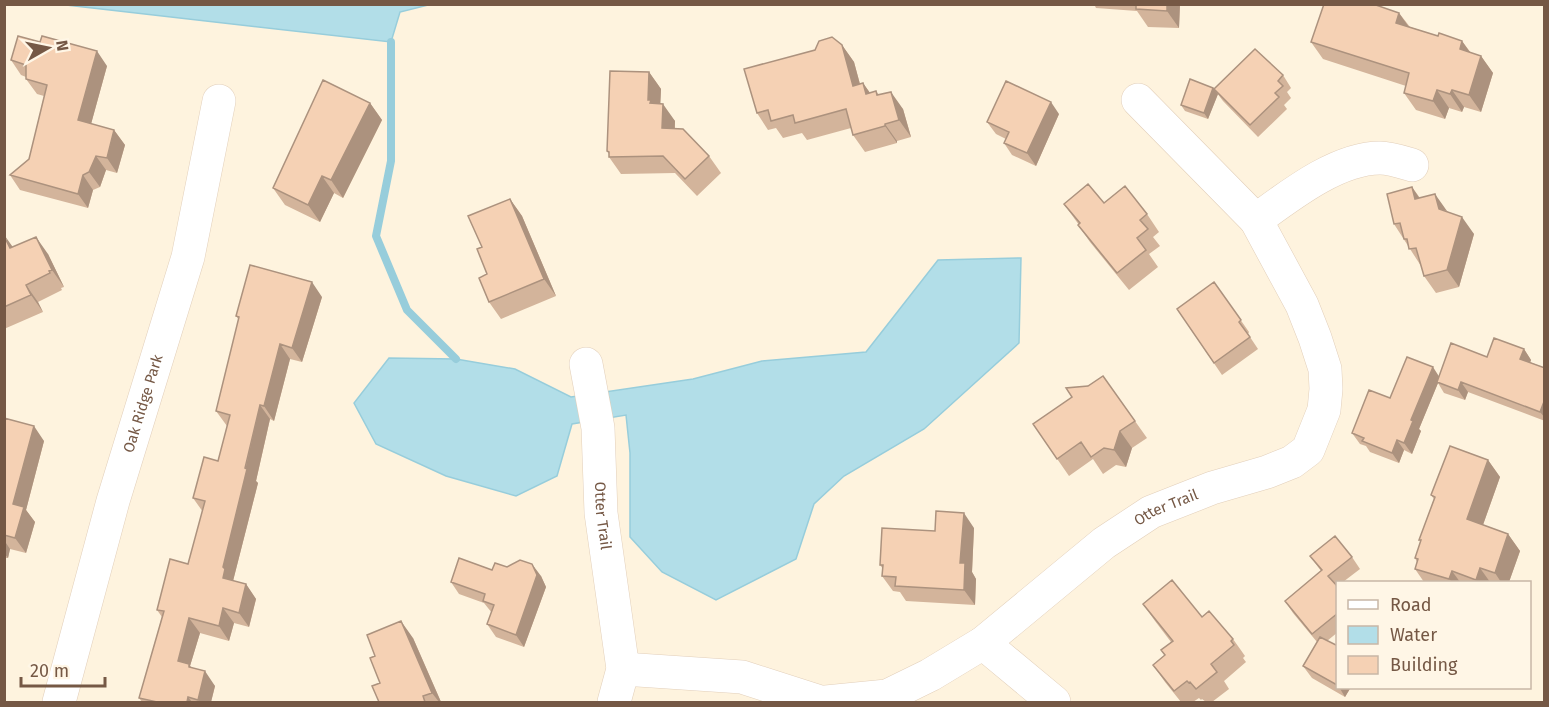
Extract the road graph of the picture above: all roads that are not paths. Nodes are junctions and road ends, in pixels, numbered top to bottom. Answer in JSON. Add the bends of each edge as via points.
{"nodes":[{"id":1,"x":1138,"y":100,"type":"dead end"},
{"id":2,"x":219,"y":101,"type":"dead end"},
{"id":3,"x":1412,"y":165,"type":"dead end"},
{"id":4,"x":1256,"y":220,"type":"junction"},
{"id":5,"x":587,"y":369,"type":"dead end"},
{"id":6,"x":983,"y":644,"type":"junction"},
{"id":7,"x":623,"y":669,"type":"junction"},
{"id":8,"x":59,"y":702,"type":"edge"},
{"id":9,"x":614,"y":702,"type":"edge"},
{"id":10,"x":820,"y":702,"type":"edge"},
{"id":11,"x":826,"y":702,"type":"edge"},
{"id":12,"x":1054,"y":702,"type":"edge"}],
"edges":[{"from":1,"to":4,"type":"street","name":"Otter Trail"},
{"from":2,"to":8,"type":"street","name":"Oak Ridge Park","via":[[188,256],[112,501]]},
{"from":3,"to":4,"type":"street","via":[[1380,158],[1350,164],[1309,182]]},
{"from":4,"to":6,"type":"street","name":"Otter Trail","via":[[1302,305],[1325,369],[1324,410],[1308,450],[1292,462],[1267,472],[1150,512],[1104,543]]},
{"from":5,"to":7,"type":"street","name":"Otter Trail","via":[[598,428],[601,513]]},
{"from":6,"to":11,"type":"street","name":"Otter Trail","via":[[887,696]]},
{"from":6,"to":12,"type":"street"},
{"from":7,"to":9,"type":"street","name":"Otter Trail"},
{"from":7,"to":10,"type":"street","via":[[742,677]]}]}
